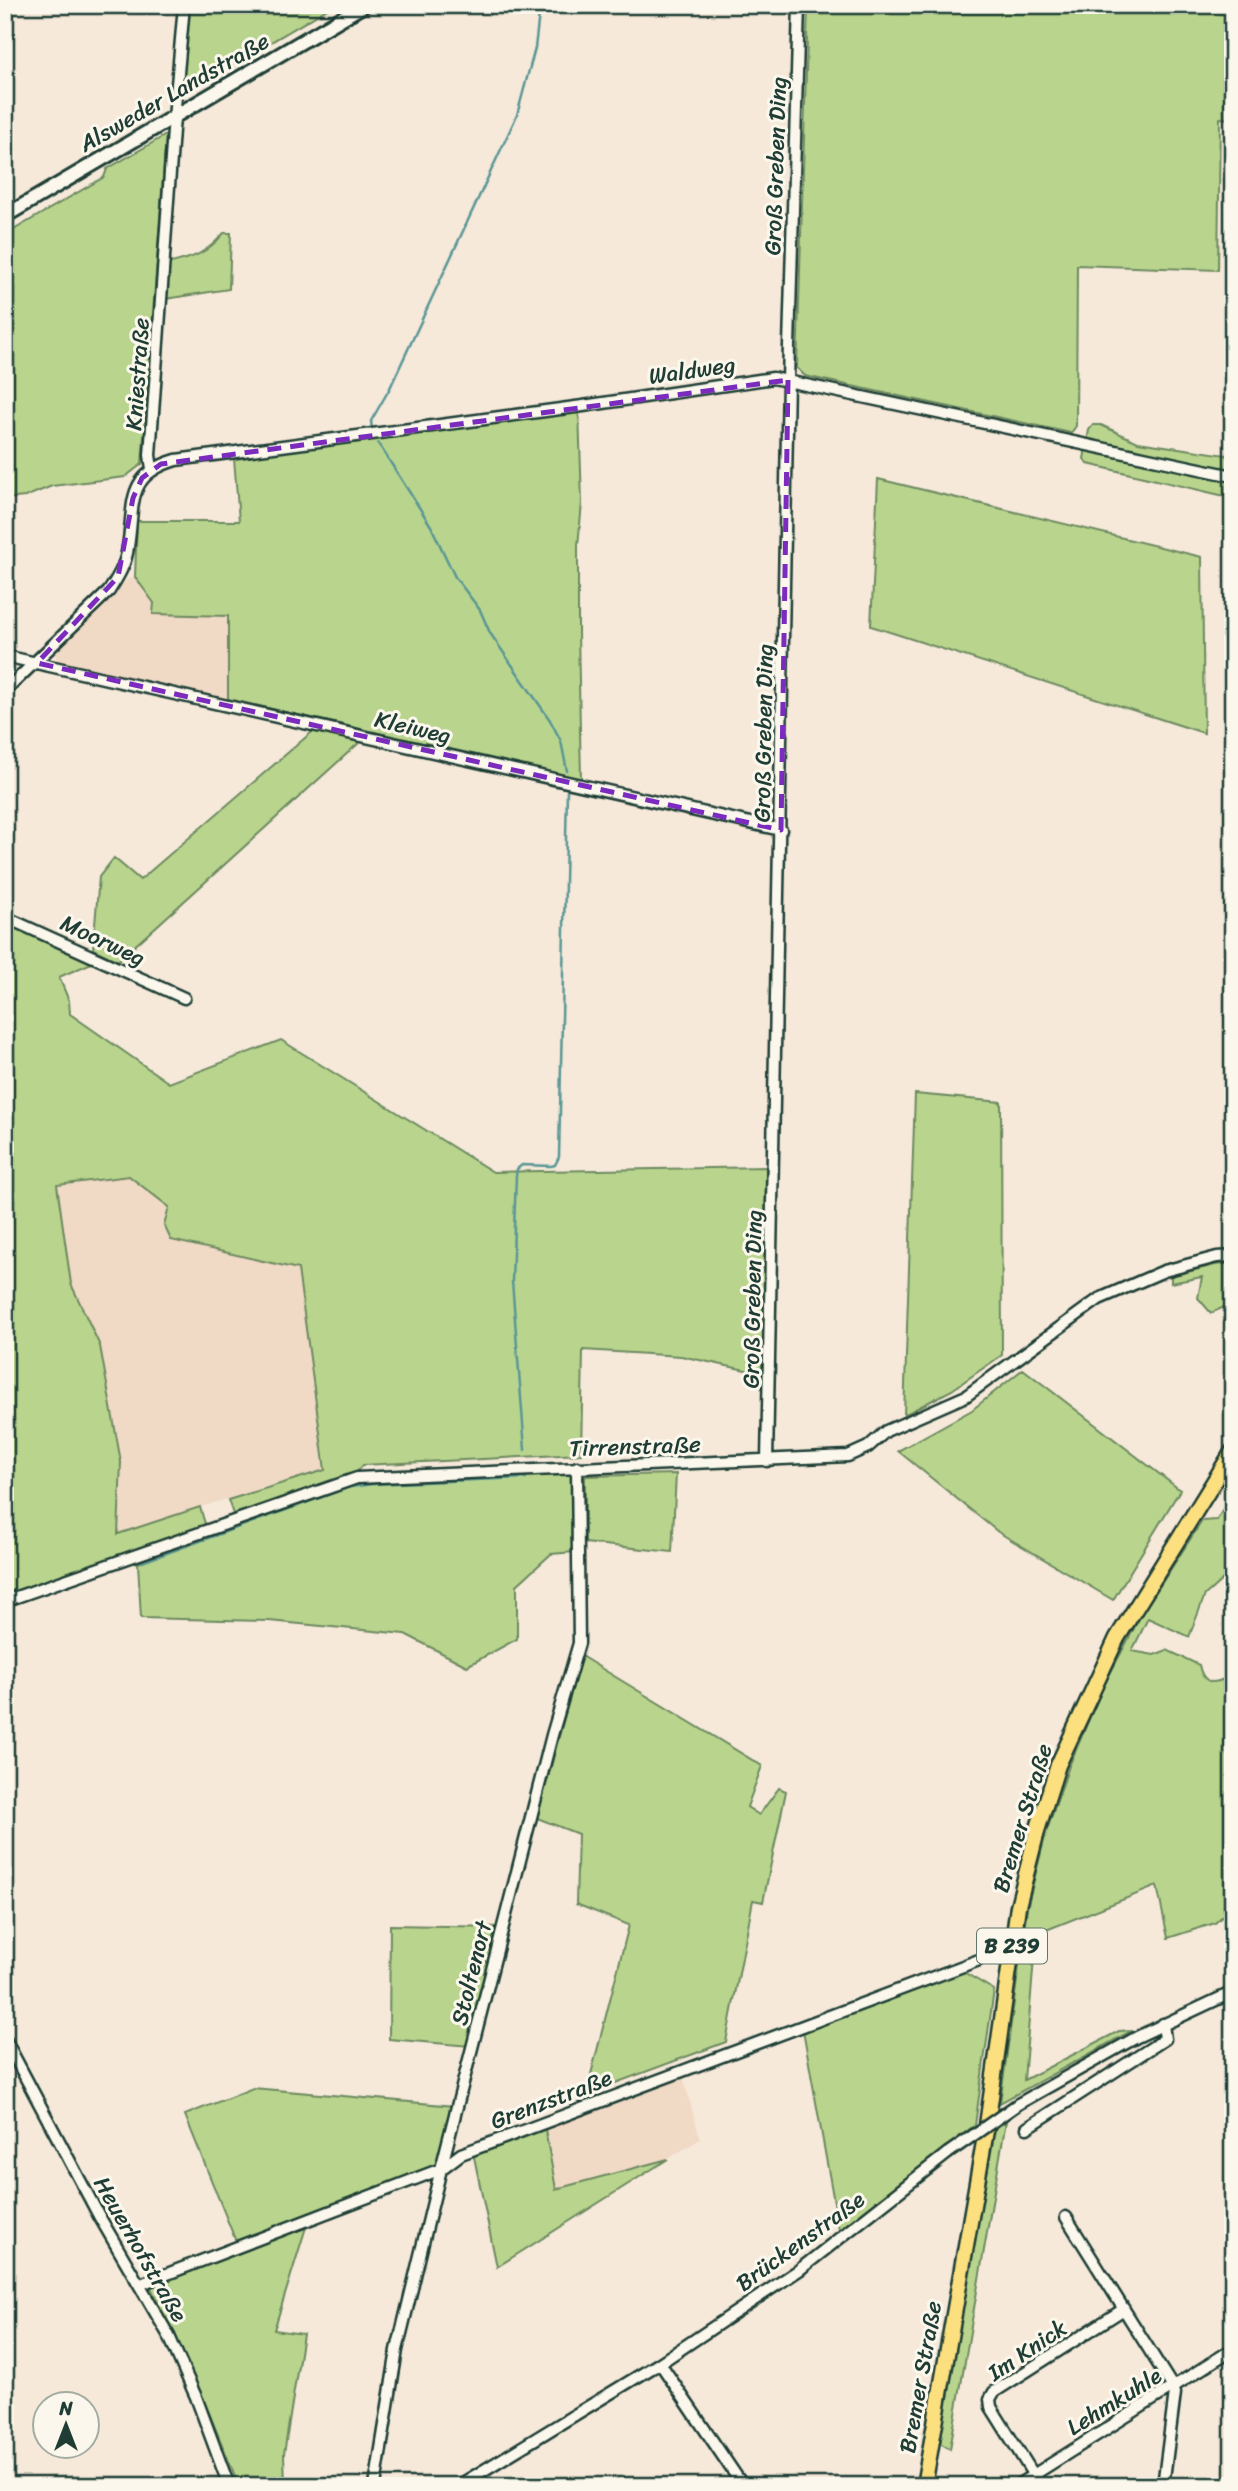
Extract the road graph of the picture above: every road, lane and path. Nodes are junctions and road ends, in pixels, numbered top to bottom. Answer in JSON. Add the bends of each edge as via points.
{"nodes":[{"id":1,"x":184,"y":5,"type":"edge"},
{"id":2,"x":364,"y":5,"type":"edge"},
{"id":3,"x":799,"y":5,"type":"edge"},
{"id":4,"x":174,"y":117,"type":"junction"},
{"id":5,"x":5,"y":216,"type":"edge"},
{"id":6,"x":788,"y":380,"type":"junction"},
{"id":7,"x":152,"y":468,"type":"junction"},
{"id":8,"x":1233,"y":476,"type":"edge"},
{"id":9,"x":5,"y":656,"type":"edge"},
{"id":10,"x":37,"y":663,"type":"junction"},
{"id":11,"x":5,"y":691,"type":"edge"},
{"id":12,"x":781,"y":830,"type":"junction"},
{"id":13,"x":5,"y":917,"type":"edge"},
{"id":14,"x":184,"y":998,"type":"dead end"},
{"id":15,"x":1233,"y":1256,"type":"edge"},
{"id":16,"x":1233,"y":1451,"type":"edge"},
{"id":17,"x":767,"y":1461,"type":"junction"},
{"id":18,"x":577,"y":1467,"type":"junction"},
{"id":19,"x":5,"y":1601,"type":"edge"},
{"id":20,"x":979,"y":1961,"type":"dead end"},
{"id":21,"x":1233,"y":1992,"type":"edge"},
{"id":22,"x":1163,"y":2024,"type":"junction"},
{"id":23,"x":5,"y":2039,"type":"edge"},
{"id":24,"x":1027,"y":2128,"type":"dead end"},
{"id":25,"x":441,"y":2169,"type":"junction"},
{"id":26,"x":1066,"y":2217,"type":"dead end"},
{"id":27,"x":141,"y":2284,"type":"junction"},
{"id":28,"x":1124,"y":2309,"type":"junction"},
{"id":29,"x":1233,"y":2349,"type":"edge"},
{"id":30,"x":660,"y":2363,"type":"junction"},
{"id":31,"x":1172,"y":2386,"type":"junction"},
{"id":32,"x":1033,"y":2474,"type":"junction"},
{"id":33,"x":229,"y":2486,"type":"edge"},
{"id":34,"x":375,"y":2486,"type":"edge"},
{"id":35,"x":458,"y":2486,"type":"edge"},
{"id":36,"x":743,"y":2486,"type":"edge"},
{"id":37,"x":924,"y":2486,"type":"edge"},
{"id":38,"x":1016,"y":2486,"type":"edge"},
{"id":39,"x":1163,"y":2486,"type":"edge"}],
"edges":[{"from":1,"to":4,"type":"street","name":"Kniestraße"},
{"from":2,"to":4,"type":"street","name":"Alsweder Landstraße"},
{"from":3,"to":6,"type":"street","name":"Groß Greben Ding"},
{"from":4,"to":5,"type":"street","name":"Alsweder Landstraße"},
{"from":4,"to":7,"type":"street","name":"Kniestraße"},
{"from":6,"to":7,"type":"street","name":"Waldweg","via":[[773,378],[176,460]]},
{"from":6,"to":8,"type":"street","name":"Waldweg"},
{"from":6,"to":12,"type":"street","name":"Groß Greben Ding"},
{"from":7,"to":10,"type":"street","via":[[133,498],[128,546],[118,577],[109,592]]},
{"from":9,"to":10,"type":"street","name":"Kleiweg"},
{"from":10,"to":11,"type":"street"},
{"from":10,"to":12,"type":"street","name":"Kleiweg"},
{"from":12,"to":17,"type":"street","name":"Groß Greben Ding"},
{"from":13,"to":14,"type":"street","name":"Moorweg"},
{"from":15,"to":17,"type":"street","name":"Tirrenstraße","via":[[1164,1271],[1100,1299],[966,1396],[886,1431],[857,1453]]},
{"from":16,"to":37,"type":"main road","name":"Bremer Straße","number":"B 239","via":[[1117,1638],[1058,1765],[1037,1831],[1018,1906],[987,2125]]},
{"from":17,"to":18,"type":"street","name":"Tirrenstraße"},
{"from":18,"to":19,"type":"street","name":"Tirrenstraße","via":[[357,1478]]},
{"from":18,"to":25,"type":"street","name":"Stoltenort","via":[[579,1643]]},
{"from":20,"to":25,"type":"street","name":"Grenzstraße","via":[[473,2149]]},
{"from":21,"to":22,"type":"street","name":"Brückenstraße"},
{"from":22,"to":24,"type":"street","via":[[1165,2039]]},
{"from":22,"to":30,"type":"street","name":"Brückenstraße","bridge":true,"via":[[1018,2104],[947,2153],[799,2270]]},
{"from":23,"to":27,"type":"street","name":"Heuerhofstraße","via":[[99,2216]]},
{"from":25,"to":27,"type":"street","name":"Grenzstraße"},
{"from":25,"to":34,"type":"street","name":"Stoltenort","via":[[397,2350]]},
{"from":26,"to":28,"type":"street"},
{"from":27,"to":33,"type":"street","name":"Heuerhofstraße","via":[[196,2397]]},
{"from":28,"to":31,"type":"street"},
{"from":28,"to":32,"type":"street","name":"Im Knick","via":[[994,2392],[990,2399]]},
{"from":29,"to":31,"type":"street","name":"Lehmkuhle"},
{"from":30,"to":35,"type":"street","name":"Brückenstraße"},
{"from":30,"to":36,"type":"street"},
{"from":31,"to":32,"type":"street","name":"Lehmkuhle"},
{"from":31,"to":39,"type":"street","via":[[1175,2393]]},
{"from":32,"to":38,"type":"street","name":"Lehmkuhle"}]}
